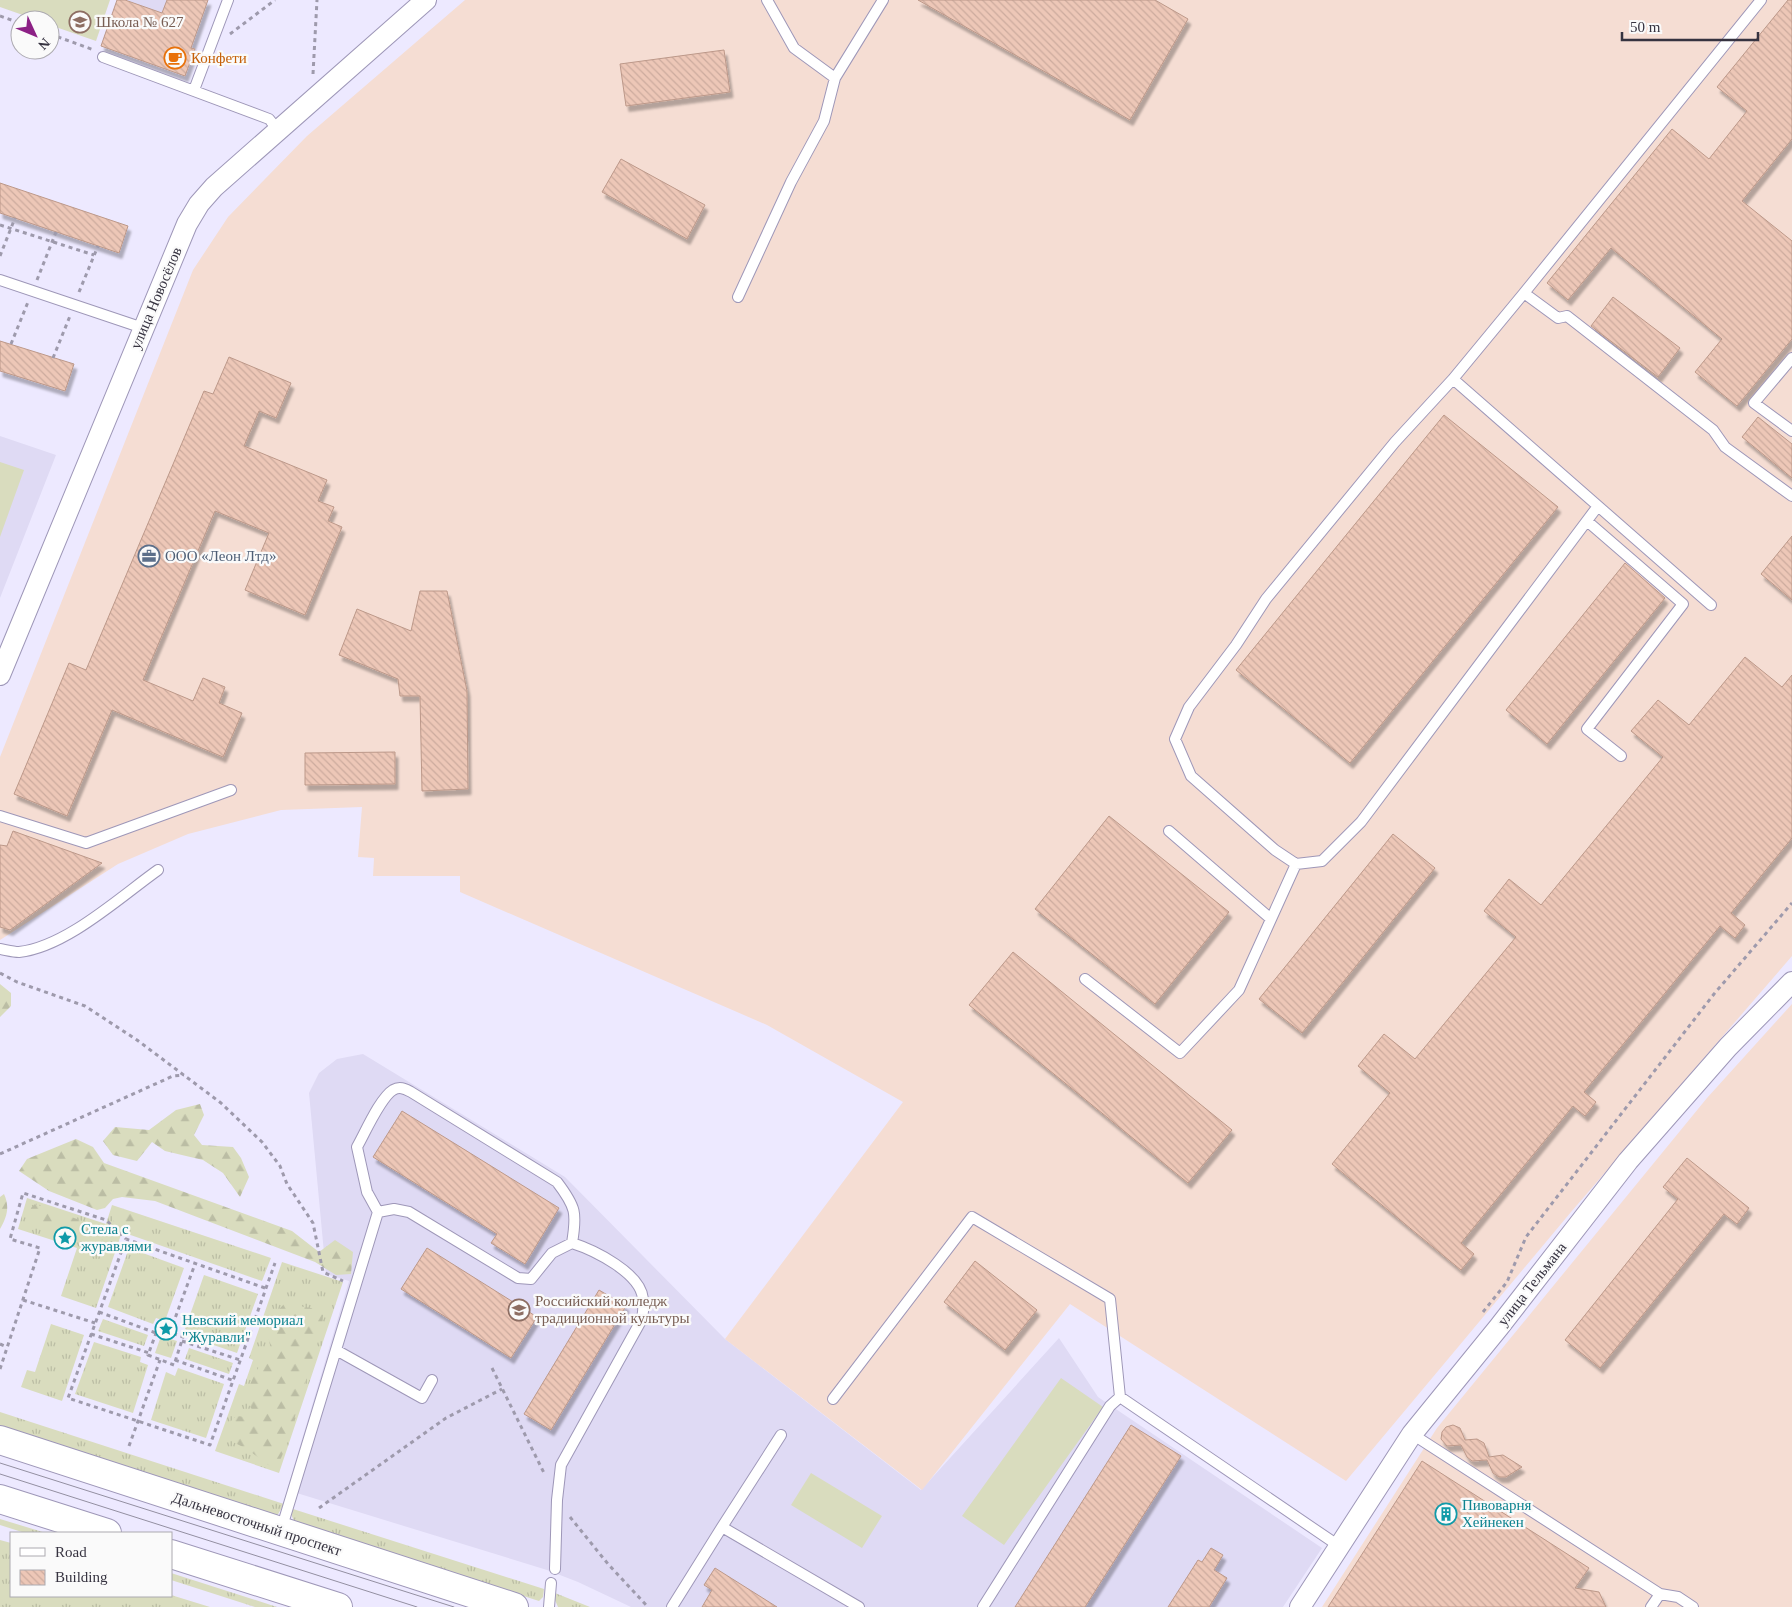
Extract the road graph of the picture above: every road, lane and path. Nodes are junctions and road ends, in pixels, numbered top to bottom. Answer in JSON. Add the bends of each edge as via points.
{"nodes":[{"id":1,"x":228,"y":0,"type":"edge"},
{"id":2,"x":275,"y":0,"type":"edge"},
{"id":3,"x":317,"y":0,"type":"edge"},
{"id":4,"x":767,"y":0,"type":"edge"},
{"id":5,"x":883,"y":0,"type":"edge"},
{"id":6,"x":1761,"y":0,"type":"edge"},
{"id":7,"x":420,"y":2,"type":"edge"},
{"id":8,"x":60,"y":37,"type":"edge"},
{"id":9,"x":209,"y":50,"type":"junction"},
{"id":10,"x":103,"y":57,"type":"joint"},
{"id":11,"x":835,"y":78,"type":"junction"},
{"id":12,"x":312,"y":82,"type":"dead end"},
{"id":13,"x":194,"y":90,"type":"junction"},
{"id":14,"x":278,"y":130,"type":"junction"},
{"id":15,"x":15,"y":218,"type":"dead end"},
{"id":16,"x":0,"y":224,"type":"edge"},
{"id":17,"x":11,"y":228,"type":"junction"},
{"id":18,"x":56,"y":232,"type":"dead end"},
{"id":19,"x":53,"y":242,"type":"junction"},
{"id":20,"x":98,"y":246,"type":"dead end"},
{"id":21,"x":94,"y":255,"type":"junction"},
{"id":22,"x":0,"y":256,"type":"edge"},
{"id":23,"x":0,"y":280,"type":"edge"},
{"id":24,"x":33,"y":291,"type":"junction"},
{"id":25,"x":1524,"y":293,"type":"junction"},
{"id":26,"x":738,"y":298,"type":"dead end"},
{"id":27,"x":74,"y":304,"type":"junction"},
{"id":28,"x":144,"y":328,"type":"junction"},
{"id":29,"x":11,"y":344,"type":"dead end"},
{"id":30,"x":53,"y":358,"type":"dead end"},
{"id":31,"x":1792,"y":358,"type":"edge"},
{"id":32,"x":1453,"y":379,"type":"junction"},
{"id":33,"x":1792,"y":432,"type":"edge"},
{"id":34,"x":1792,"y":496,"type":"edge"},
{"id":35,"x":1598,"y":506,"type":"junction"},
{"id":36,"x":1587,"y":521,"type":"junction"},
{"id":37,"x":1711,"y":605,"type":"dead end"},
{"id":38,"x":0,"y":675,"type":"edge"},
{"id":39,"x":1621,"y":756,"type":"dead end"},
{"id":40,"x":231,"y":790,"type":"dead end"},
{"id":41,"x":0,"y":816,"type":"edge"},
{"id":42,"x":1168,"y":831,"type":"dead end"},
{"id":43,"x":1296,"y":864,"type":"junction"},
{"id":44,"x":158,"y":870,"type":"dead end"},
{"id":45,"x":1792,"y":903,"type":"edge"},
{"id":46,"x":1271,"y":919,"type":"junction"},
{"id":47,"x":0,"y":949,"type":"edge"},
{"id":48,"x":0,"y":973,"type":"edge"},
{"id":49,"x":1084,"y":979,"type":"dead end"},
{"id":50,"x":1792,"y":982,"type":"edge"},
{"id":51,"x":185,"y":1075,"type":"junction"},
{"id":52,"x":0,"y":1154,"type":"edge"},
{"id":53,"x":378,"y":1212,"type":"junction"},
{"id":54,"x":126,"y":1239,"type":"junction"},
{"id":55,"x":572,"y":1243,"type":"junction"},
{"id":56,"x":194,"y":1264,"type":"junction"},
{"id":57,"x":275,"y":1264,"type":"dead end"},
{"id":58,"x":344,"y":1281,"type":"dead end"},
{"id":59,"x":265,"y":1288,"type":"junction"},
{"id":60,"x":23,"y":1300,"type":"junction"},
{"id":61,"x":99,"y":1312,"type":"junction"},
{"id":62,"x":1483,"y":1312,"type":"dead end"},
{"id":63,"x":95,"y":1323,"type":"junction"},
{"id":64,"x":170,"y":1332,"type":"junction"},
{"id":65,"x":156,"y":1333,"type":"junction"},
{"id":66,"x":91,"y":1334,"type":"junction"},
{"id":67,"x":182,"y":1341,"type":"junction"},
{"id":68,"x":0,"y":1344,"type":"edge"},
{"id":69,"x":7,"y":1346,"type":"junction"},
{"id":70,"x":336,"y":1350,"type":"junction"},
{"id":71,"x":149,"y":1352,"type":"junction"},
{"id":72,"x":160,"y":1360,"type":"junction"},
{"id":73,"x":175,"y":1360,"type":"junction"},
{"id":74,"x":240,"y":1360,"type":"junction"},
{"id":75,"x":0,"y":1369,"type":"edge"},
{"id":76,"x":232,"y":1380,"type":"junction"},
{"id":77,"x":432,"y":1380,"type":"dead end"},
{"id":78,"x":502,"y":1389,"type":"dead end"},
{"id":79,"x":1120,"y":1397,"type":"junction"},
{"id":80,"x":833,"y":1399,"type":"dead end"},
{"id":81,"x":138,"y":1421,"type":"junction"},
{"id":82,"x":1412,"y":1434,"type":"junction"},
{"id":83,"x":781,"y":1435,"type":"dead end"},
{"id":84,"x":0,"y":1440,"type":"edge"},
{"id":85,"x":129,"y":1446,"type":"dead end"},
{"id":86,"x":0,"y":1499,"type":"edge"},
{"id":87,"x":319,"y":1508,"type":"dead end"},
{"id":88,"x":722,"y":1527,"type":"junction"},
{"id":89,"x":104,"y":1532,"type":"edge"},
{"id":90,"x":281,"y":1532,"type":"junction"},
{"id":91,"x":1339,"y":1546,"type":"junction"},
{"id":92,"x":172,"y":1554,"type":"edge"},
{"id":93,"x":555,"y":1569,"type":"dead end"},
{"id":94,"x":551,"y":1583,"type":"dead end"},
{"id":95,"x":1660,"y":1594,"type":"junction"},
{"id":96,"x":338,"y":1607,"type":"edge"},
{"id":97,"x":514,"y":1607,"type":"edge"},
{"id":98,"x":549,"y":1607,"type":"edge"},
{"id":99,"x":672,"y":1607,"type":"edge"},
{"id":100,"x":859,"y":1607,"type":"edge"},
{"id":101,"x":983,"y":1607,"type":"edge"},
{"id":102,"x":1300,"y":1607,"type":"edge"},
{"id":103,"x":1651,"y":1607,"type":"edge"},
{"id":104,"x":1693,"y":1607,"type":"edge"}],
"edges":[{"from":1,"to":9,"type":"lane"},
{"from":2,"to":9,"type":"path"},
{"from":3,"to":12,"type":"path"},
{"from":4,"to":11,"type":"lane","via":[[794,48]]},
{"from":5,"to":11,"type":"lane"},
{"from":6,"to":25,"type":"lane"},
{"from":7,"to":14,"type":"street","name":"улица Новосёлов"},
{"from":8,"to":10,"type":"path","via":[[91,48]]},
{"from":9,"to":13,"type":"lane"},
{"from":10,"to":13,"type":"lane"},
{"from":11,"to":26,"type":"lane","via":[[824,121],[791,182]]},
{"from":13,"to":14,"type":"lane","via":[[269,119]]},
{"from":14,"to":28,"type":"street","name":"улица Новосёлов","via":[[214,187],[200,204],[187,224]]},
{"from":15,"to":17,"type":"path"},
{"from":16,"to":17,"type":"path"},
{"from":17,"to":19,"type":"path"},
{"from":17,"to":22,"type":"path"},
{"from":18,"to":19,"type":"path"},
{"from":19,"to":21,"type":"path"},
{"from":19,"to":24,"type":"path"},
{"from":20,"to":21,"type":"path"},
{"from":21,"to":27,"type":"path"},
{"from":23,"to":24,"type":"lane"},
{"from":24,"to":27,"type":"lane"},
{"from":24,"to":29,"type":"path"},
{"from":25,"to":32,"type":"lane"},
{"from":25,"to":34,"type":"lane","via":[[1558,318],[1567,316],[1713,430],[1726,447]]},
{"from":27,"to":28,"type":"lane"},
{"from":27,"to":30,"type":"path"},
{"from":28,"to":38,"type":"street","name":"улица Новосёлов"},
{"from":31,"to":33,"type":"lane","via":[[1754,403]]},
{"from":32,"to":35,"type":"lane"},
{"from":32,"to":43,"type":"lane","via":[[1395,442],[1266,599],[1190,707],[1175,739],[1191,776],[1275,850]]},
{"from":35,"to":36,"type":"lane"},
{"from":35,"to":37,"type":"lane"},
{"from":36,"to":39,"type":"lane","via":[[1683,604],[1587,729]]},
{"from":36,"to":43,"type":"lane","via":[[1361,822],[1322,861]]},
{"from":40,"to":41,"type":"lane","via":[[86,843]]},
{"from":42,"to":46,"type":"lane"},
{"from":43,"to":46,"type":"lane"},
{"from":44,"to":47,"type":"lane","via":[[65,937],[17,952]]},
{"from":45,"to":62,"type":"path","via":[[1714,994],[1526,1237],[1507,1282]]},
{"from":46,"to":49,"type":"lane","via":[[1239,990],[1180,1053]]},
{"from":48,"to":51,"type":"path","via":[[85,1006]]},
{"from":50,"to":82,"type":"street","name":"улица Тельмана","via":[[1728,1047],[1628,1161]]},
{"from":51,"to":52,"type":"path","via":[[173,1076]]},
{"from":51,"to":58,"type":"path","via":[[221,1103],[262,1142],[313,1223],[322,1272]]},
{"from":53,"to":55,"type":"lane","via":[[394,1209],[409,1212],[518,1278],[531,1279],[552,1253]]},
{"from":53,"to":55,"type":"lane","via":[[367,1192],[357,1147],[386,1097],[402,1088],[557,1182],[569,1198],[576,1218]]},
{"from":53,"to":70,"type":"lane"},
{"from":54,"to":56,"type":"path"},
{"from":54,"to":60,"type":"path","via":[[106,1220],[23,1193],[10,1239],[40,1248]]},
{"from":54,"to":61,"type":"path"},
{"from":55,"to":93,"type":"lane","via":[[594,1250],[631,1276],[644,1298],[642,1319],[561,1464]]},
{"from":56,"to":59,"type":"path"},
{"from":56,"to":64,"type":"path"},
{"from":57,"to":59,"type":"path"},
{"from":59,"to":74,"type":"path"},
{"from":60,"to":63,"type":"path"},
{"from":60,"to":69,"type":"path"},
{"from":61,"to":63,"type":"path"},
{"from":61,"to":65,"type":"path"},
{"from":63,"to":66,"type":"path"},
{"from":64,"to":65,"type":"path","via":[[158,1328]]},
{"from":64,"to":67,"type":"path","via":[[183,1336]]},
{"from":65,"to":71,"type":"path"},
{"from":66,"to":71,"type":"path"},
{"from":66,"to":81,"type":"path","via":[[68,1398]]},
{"from":67,"to":73,"type":"path"},
{"from":67,"to":74,"type":"path"},
{"from":68,"to":69,"type":"path"},
{"from":69,"to":75,"type":"path"},
{"from":70,"to":77,"type":"lane","via":[[422,1398]]},
{"from":70,"to":90,"type":"lane"},
{"from":71,"to":72,"type":"path","via":[[148,1356]]},
{"from":72,"to":73,"type":"path","via":[[174,1365]]},
{"from":72,"to":81,"type":"path"},
{"from":73,"to":76,"type":"path"},
{"from":74,"to":76,"type":"path"},
{"from":76,"to":81,"type":"path","via":[[210,1445]]},
{"from":78,"to":87,"type":"path","via":[[446,1418]]},
{"from":79,"to":80,"type":"lane","via":[[1110,1299],[972,1217]]},
{"from":79,"to":91,"type":"lane"},
{"from":79,"to":101,"type":"lane","via":[[1110,1406]]},
{"from":81,"to":85,"type":"path"},
{"from":82,"to":91,"type":"street","name":"улица Тельмана"},
{"from":82,"to":95,"type":"lane"},
{"from":83,"to":88,"type":"lane"},
{"from":84,"to":90,"type":"main road","name":"Дальневосточный проспект"},
{"from":86,"to":89,"type":"main road"},
{"from":88,"to":99,"type":"lane"},
{"from":88,"to":100,"type":"lane"},
{"from":90,"to":97,"type":"main road","name":"Дальневосточный проспект"},
{"from":91,"to":102,"type":"street","name":"улица Тельмана"},
{"from":92,"to":96,"type":"main road"},
{"from":94,"to":98,"type":"lane"},
{"from":95,"to":103,"type":"lane"},
{"from":95,"to":104,"type":"lane","via":[[1678,1597]]}]}
